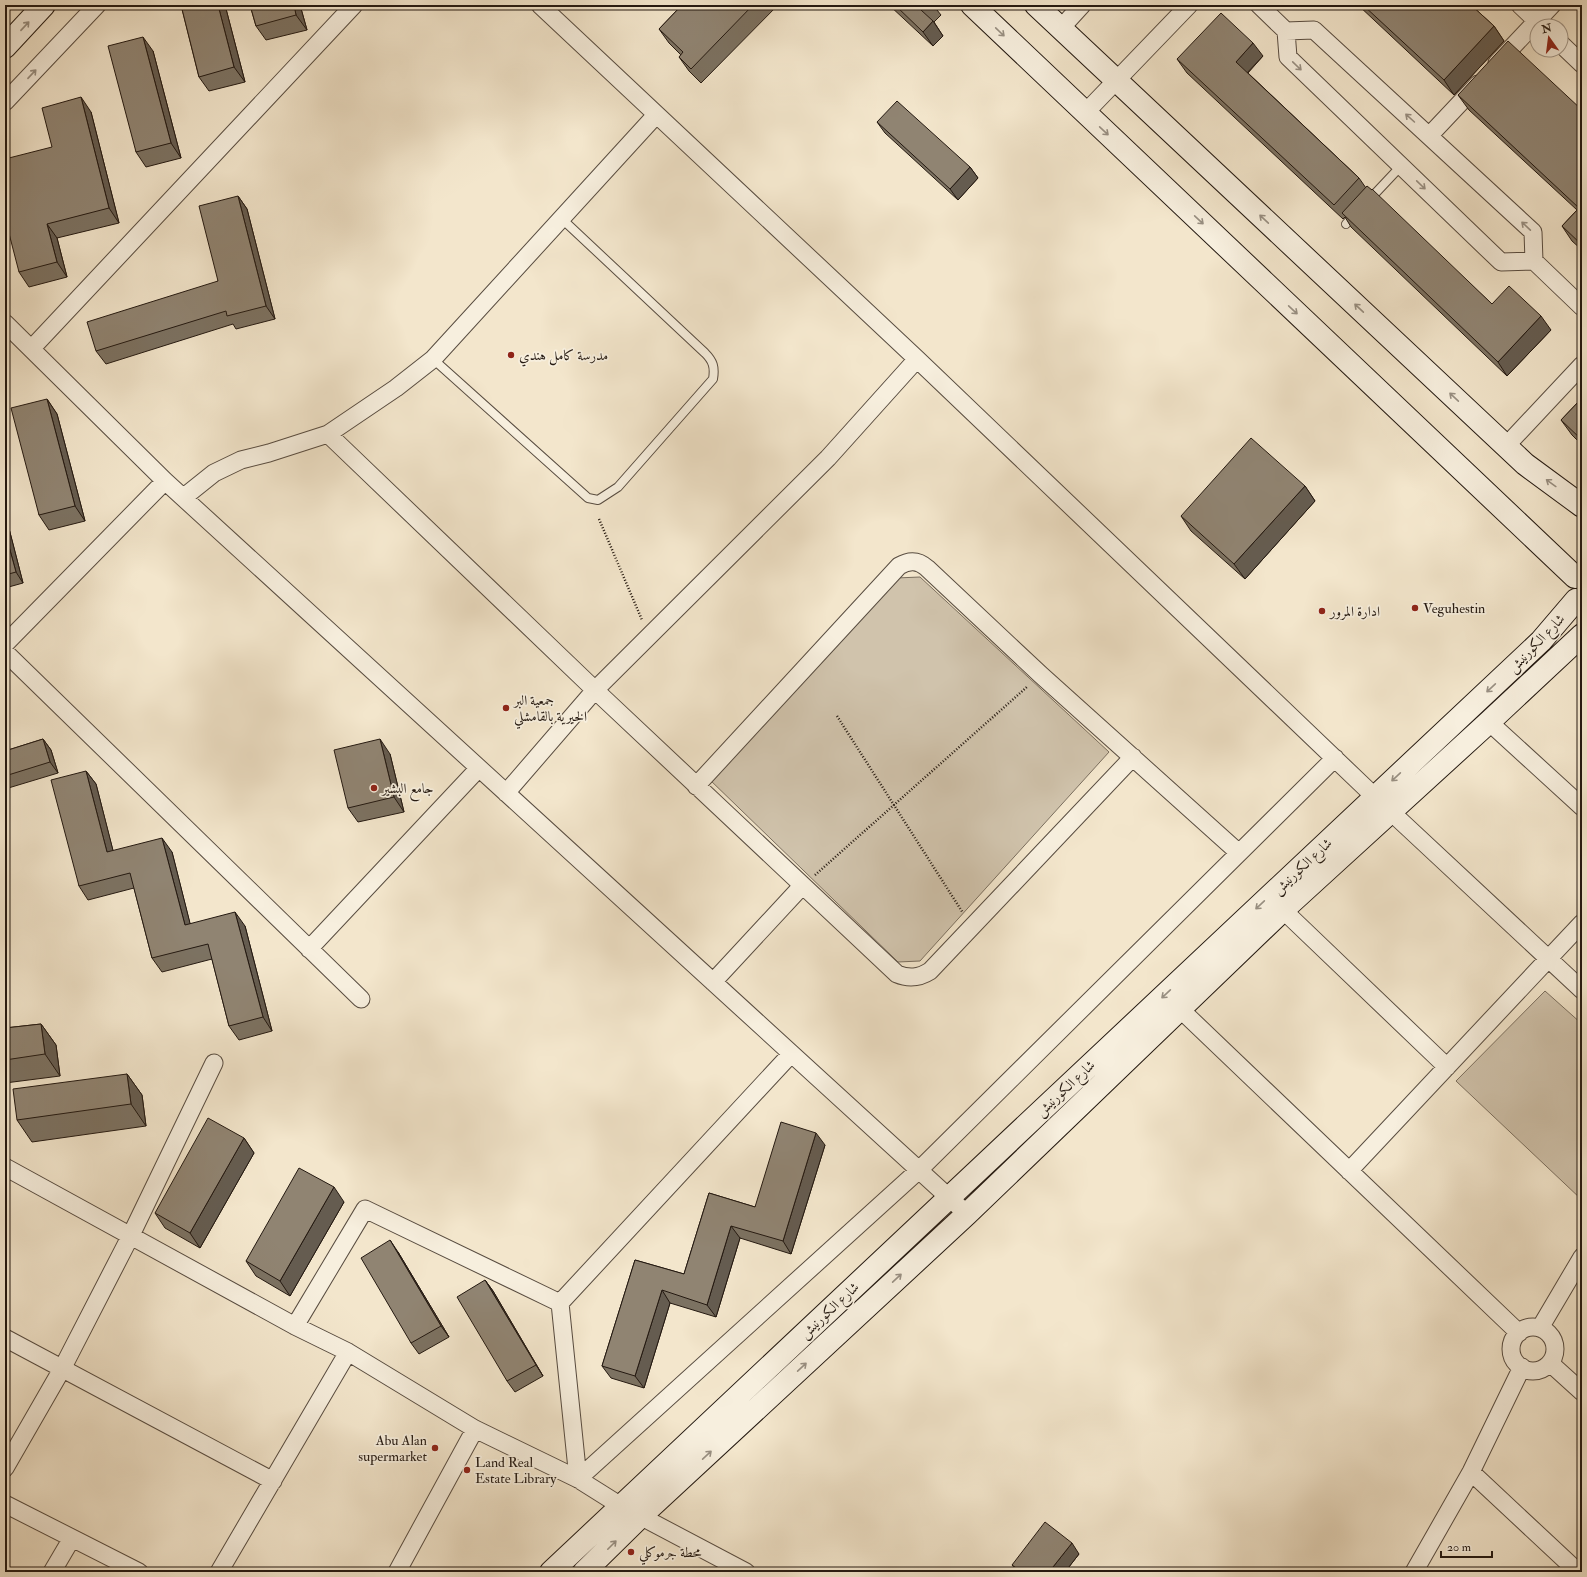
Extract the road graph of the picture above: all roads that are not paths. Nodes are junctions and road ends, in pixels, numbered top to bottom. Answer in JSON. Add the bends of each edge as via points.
{"nodes":[{"id":1,"x":44,"y":5,"type":"edge"},
{"id":2,"x":97,"y":5,"type":"edge"},
{"id":3,"x":354,"y":5,"type":"edge"},
{"id":4,"x":540,"y":5,"type":"edge"},
{"id":5,"x":972,"y":5,"type":"edge"},
{"id":6,"x":1036,"y":5,"type":"edge"},
{"id":7,"x":1082,"y":5,"type":"edge"},
{"id":8,"x":1189,"y":5,"type":"edge"},
{"id":9,"x":1259,"y":5,"type":"edge"},
{"id":10,"x":1520,"y":5,"type":"edge"},
{"id":11,"x":1552,"y":5,"type":"edge"},
{"id":12,"x":1534,"y":18,"type":"edge"},
{"id":13,"x":1544,"y":18,"type":"edge"},
{"id":14,"x":1061,"y":28,"type":"junction"},
{"id":15,"x":1286,"y":31,"type":"junction"},
{"id":16,"x":1529,"y":35,"type":"edge"},
{"id":17,"x":5,"y":47,"type":"edge"},
{"id":18,"x":1569,"y":52,"type":"edge"},
{"id":19,"x":1582,"y":64,"type":"edge"},
{"id":20,"x":1116,"y":81,"type":"junction"},
{"id":21,"x":5,"y":102,"type":"edge"},
{"id":22,"x":1085,"y":113,"type":"junction"},
{"id":23,"x":656,"y":115,"type":"junction"},
{"id":24,"x":1430,"y":136,"type":"junction"},
{"id":25,"x":1401,"y":166,"type":"junction"},
{"id":26,"x":561,"y":218,"type":"junction"},
{"id":27,"x":1346,"y":224,"type":"edge"},
{"id":28,"x":1534,"y":262,"type":"junction"},
{"id":29,"x":1582,"y":306,"type":"edge"},
{"id":30,"x":5,"y":323,"type":"edge"},
{"id":31,"x":32,"y":348,"type":"junction"},
{"id":32,"x":433,"y":359,"type":"junction"},
{"id":33,"x":917,"y":359,"type":"junction"},
{"id":34,"x":1582,"y":365,"type":"edge"},
{"id":35,"x":328,"y":434,"type":"junction"},
{"id":36,"x":1506,"y":446,"type":"junction"},
{"id":37,"x":165,"y":481,"type":"junction"},
{"id":38,"x":184,"y":498,"type":"junction"},
{"id":39,"x":1582,"y":506,"type":"edge"},
{"id":40,"x":1578,"y":569,"type":"edge"},
{"id":41,"x":1579,"y":606,"type":"edge"},
{"id":42,"x":1582,"y":635,"type":"edge"},
{"id":43,"x":5,"y":644,"type":"edge"},
{"id":44,"x":5,"y":652,"type":"edge"},
{"id":45,"x":595,"y":690,"type":"junction"},
{"id":46,"x":1489,"y":722,"type":"junction"},
{"id":47,"x":1133,"y":757,"type":"junction"},
{"id":48,"x":1335,"y":758,"type":"junction"},
{"id":49,"x":479,"y":768,"type":"junction"},
{"id":50,"x":696,"y":786,"type":"junction"},
{"id":51,"x":506,"y":793,"type":"junction"},
{"id":52,"x":1383,"y":804,"type":"junction"},
{"id":53,"x":1582,"y":808,"type":"edge"},
{"id":54,"x":1239,"y":853,"type":"junction"},
{"id":55,"x":802,"y":886,"type":"junction"},
{"id":56,"x":1283,"y":910,"type":"junction"},
{"id":57,"x":1582,"y":923,"type":"edge"},
{"id":58,"x":309,"y":949,"type":"junction"},
{"id":59,"x":1549,"y":959,"type":"junction"},
{"id":60,"x":713,"y":982,"type":"junction"},
{"id":61,"x":1582,"y":990,"type":"edge"},
{"id":62,"x":360,"y":999,"type":"dead end"},
{"id":63,"x":1179,"y":1008,"type":"junction"},
{"id":64,"x":791,"y":1054,"type":"junction"},
{"id":65,"x":214,"y":1063,"type":"dead end"},
{"id":66,"x":1447,"y":1067,"type":"junction"},
{"id":67,"x":5,"y":1167,"type":"edge"},
{"id":68,"x":919,"y":1170,"type":"junction"},
{"id":69,"x":1349,"y":1171,"type":"junction"},
{"id":70,"x":949,"y":1198,"type":"junction"},
{"id":71,"x":967,"y":1214,"type":"junction"},
{"id":72,"x":131,"y":1235,"type":"junction"},
{"id":73,"x":1582,"y":1257,"type":"edge"},
{"id":74,"x":560,"y":1303,"type":"junction"},
{"id":75,"x":295,"y":1326,"type":"junction"},
{"id":76,"x":1540,"y":1328,"type":"junction"},
{"id":77,"x":1519,"y":1333,"type":"junction"},
{"id":78,"x":5,"y":1338,"type":"edge"},
{"id":79,"x":348,"y":1352,"type":"junction"},
{"id":80,"x":1550,"y":1363,"type":"junction"},
{"id":81,"x":1522,"y":1367,"type":"junction"},
{"id":82,"x":62,"y":1369,"type":"junction"},
{"id":83,"x":1582,"y":1392,"type":"edge"},
{"id":84,"x":475,"y":1428,"type":"junction"},
{"id":85,"x":5,"y":1468,"type":"edge"},
{"id":86,"x":1472,"y":1472,"type":"junction"},
{"id":87,"x":578,"y":1479,"type":"junction"},
{"id":88,"x":273,"y":1481,"type":"junction"},
{"id":89,"x":5,"y":1504,"type":"edge"},
{"id":90,"x":621,"y":1506,"type":"junction"},
{"id":91,"x":641,"y":1516,"type":"junction"},
{"id":92,"x":72,"y":1538,"type":"junction"},
{"id":93,"x":1573,"y":1570,"type":"edge"},
{"id":94,"x":52,"y":1572,"type":"edge"},
{"id":95,"x":139,"y":1572,"type":"edge"},
{"id":96,"x":220,"y":1572,"type":"edge"},
{"id":97,"x":397,"y":1572,"type":"edge"},
{"id":98,"x":550,"y":1572,"type":"edge"},
{"id":99,"x":584,"y":1572,"type":"edge"},
{"id":100,"x":746,"y":1572,"type":"edge"},
{"id":101,"x":1414,"y":1572,"type":"edge"}],
"edges":[{"from":17,"to":1,"type":"street","one_way":true},
{"from":21,"to":2,"type":"street","one_way":true},
{"from":3,"to":31,"type":"street"},
{"from":4,"to":23,"type":"street"},
{"from":5,"to":22,"type":"street","one_way":true},
{"from":6,"to":14,"type":"street"},
{"from":7,"to":14,"type":"street"},
{"from":8,"to":20,"type":"street"},
{"from":9,"to":15,"type":"street"},
{"from":10,"to":12,"type":"street"},
{"from":11,"to":13,"type":"street"},
{"from":14,"to":20,"type":"street"},
{"from":24,"to":15,"type":"street","one_way":true,"via":[[1314,30]]},
{"from":15,"to":25,"type":"street","one_way":true,"via":[[1288,57]]},
{"from":16,"to":24,"type":"street"},
{"from":18,"to":19,"type":"street"},
{"from":20,"to":22,"type":"street"},
{"from":36,"to":20,"type":"street","one_way":true},
{"from":22,"to":40,"type":"street","one_way":true},
{"from":23,"to":26,"type":"street"},
{"from":23,"to":33,"type":"street"},
{"from":28,"to":24,"type":"street","one_way":true,"via":[[1533,232]]},
{"from":25,"to":27,"type":"lane"},
{"from":25,"to":28,"type":"street","one_way":true,"via":[[1501,262]]},
{"from":26,"to":32,"type":"street"},
{"from":26,"to":32,"type":"lane","via":[[706,353],[712,360],[715,370],[713,379],[618,487],[598,500],[588,498]]},
{"from":28,"to":29,"type":"street"},
{"from":30,"to":31,"type":"street"},
{"from":31,"to":37,"type":"street"},
{"from":32,"to":35,"type":"street","via":[[396,388]]},
{"from":33,"to":45,"type":"street","via":[[828,458]]},
{"from":33,"to":48,"type":"street"},
{"from":34,"to":36,"type":"street"},
{"from":35,"to":38,"type":"street","via":[[240,460],[214,473]]},
{"from":35,"to":45,"type":"street"},
{"from":39,"to":36,"type":"street","one_way":true,"via":[[1525,464]]},
{"from":37,"to":38,"type":"street"},
{"from":37,"to":43,"type":"street"},
{"from":38,"to":49,"type":"street"},
{"from":40,"to":41,"type":"street","via":[[1574,589]]},
{"from":41,"to":52,"type":"street","name":"شارع الكورنيش","one_way":true,"via":[[1541,641]]},
{"from":42,"to":46,"type":"street","name":"شارع الكورنيش"},
{"from":44,"to":58,"type":"street"},
{"from":45,"to":50,"type":"street"},
{"from":45,"to":51,"type":"street"},
{"from":46,"to":52,"type":"street","name":"شارع الكورنيش"},
{"from":46,"to":53,"type":"street"},
{"from":47,"to":50,"type":"street","via":[[927,568],[917,562],[904,562]]},
{"from":47,"to":54,"type":"street"},
{"from":47,"to":55,"type":"street","via":[[930,971],[918,977],[897,974]]},
{"from":48,"to":52,"type":"street"},
{"from":48,"to":54,"type":"street"},
{"from":49,"to":51,"type":"street"},
{"from":49,"to":58,"type":"street"},
{"from":50,"to":55,"type":"street"},
{"from":51,"to":60,"type":"street"},
{"from":52,"to":56,"type":"street","name":"شارع الكورنيش"},
{"from":52,"to":59,"type":"street"},
{"from":52,"to":70,"type":"street","name":"شارع الكورنيش","one_way":true},
{"from":54,"to":68,"type":"street"},
{"from":55,"to":60,"type":"street"},
{"from":56,"to":63,"type":"street","name":"شارع الكورنيش"},
{"from":56,"to":66,"type":"street"},
{"from":57,"to":59,"type":"street"},
{"from":58,"to":62,"type":"street"},
{"from":59,"to":61,"type":"street"},
{"from":59,"to":66,"type":"street"},
{"from":60,"to":64,"type":"street"},
{"from":63,"to":69,"type":"street"},
{"from":63,"to":71,"type":"street","name":"شارع الكورنيش"},
{"from":64,"to":68,"type":"street"},
{"from":64,"to":74,"type":"street"},
{"from":65,"to":72,"type":"street"},
{"from":66,"to":69,"type":"street"},
{"from":67,"to":72,"type":"street"},
{"from":68,"to":70,"type":"street"},
{"from":68,"to":87,"type":"street"},
{"from":69,"to":77,"type":"street"},
{"from":70,"to":71,"type":"street"},
{"from":70,"to":90,"type":"street","name":"شارع الكورنيش"},
{"from":91,"to":71,"type":"street","name":"شارع الكورنيش","one_way":true},
{"from":72,"to":75,"type":"street"},
{"from":72,"to":82,"type":"street"},
{"from":73,"to":76,"type":"street"},
{"from":74,"to":75,"type":"street","via":[[365,1209]]},
{"from":74,"to":87,"type":"street"},
{"from":75,"to":79,"type":"street"},
{"from":76,"to":77,"type":"street","via":[[1533,1327]]},
{"from":76,"to":80,"type":"street","via":[[1552,1337],[1555,1343],[1556,1350]]},
{"from":77,"to":81,"type":"street","via":[[1514,1338],[1512,1353],[1514,1360]]},
{"from":78,"to":82,"type":"street"},
{"from":79,"to":84,"type":"street"},
{"from":79,"to":88,"type":"street"},
{"from":80,"to":81,"type":"street","via":[[1539,1371]]},
{"from":80,"to":83,"type":"street"},
{"from":81,"to":86,"type":"street"},
{"from":82,"to":85,"type":"street"},
{"from":82,"to":88,"type":"street"},
{"from":84,"to":87,"type":"street"},
{"from":84,"to":97,"type":"street"},
{"from":86,"to":93,"type":"street"},
{"from":86,"to":101,"type":"street"},
{"from":87,"to":90,"type":"street"},
{"from":88,"to":96,"type":"street"},
{"from":89,"to":92,"type":"street"},
{"from":90,"to":91,"type":"street"},
{"from":90,"to":98,"type":"street","name":"شارع الكورنيش"},
{"from":99,"to":91,"type":"street","name":"شارع الكورنيش","one_way":true},
{"from":91,"to":100,"type":"street"},
{"from":92,"to":94,"type":"street"},
{"from":92,"to":95,"type":"street"}]}
